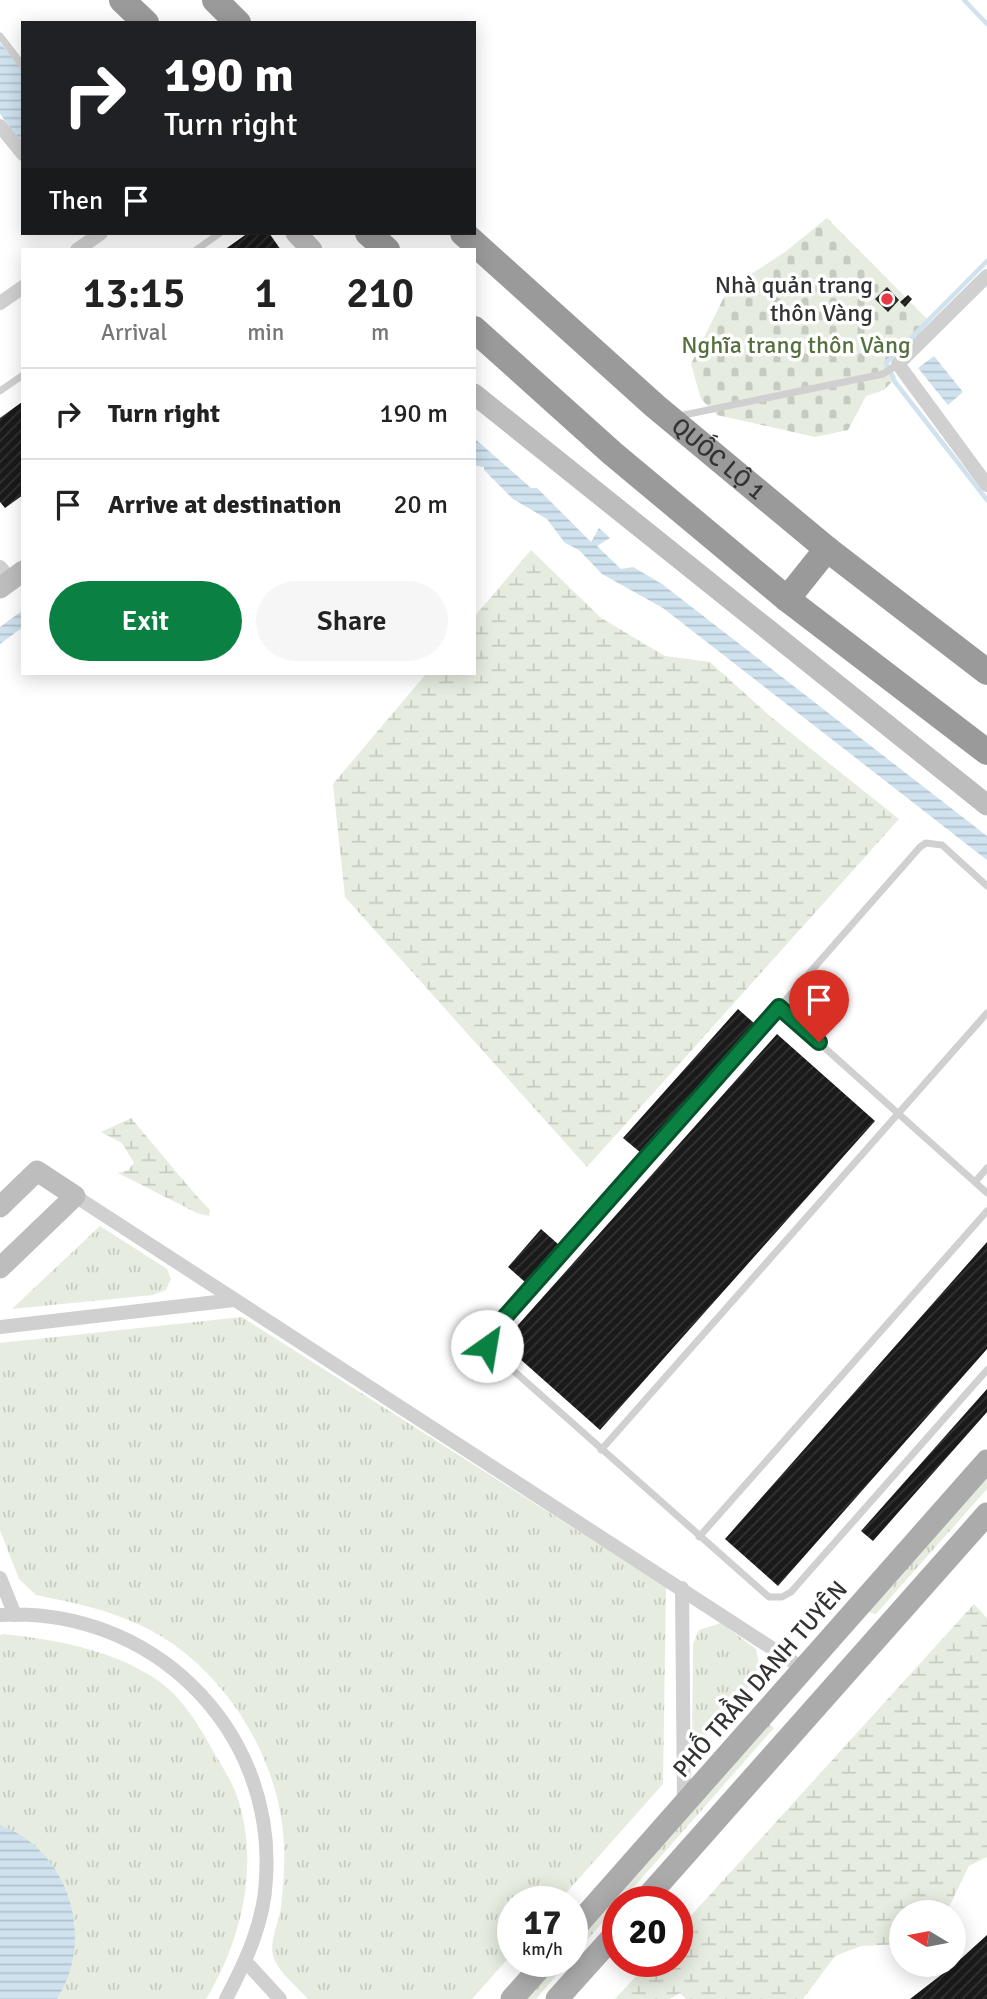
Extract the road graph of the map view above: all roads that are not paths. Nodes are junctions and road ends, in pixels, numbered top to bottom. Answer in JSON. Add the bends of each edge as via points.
{"nodes":[{"id":1,"x":122,"y":0,"type":"edge"},
{"id":2,"x":215,"y":0,"type":"edge"},
{"id":3,"x":144,"y":21,"type":"edge"},
{"id":4,"x":236,"y":21,"type":"edge"},
{"id":5,"x":0,"y":36,"type":"edge"},
{"id":6,"x":21,"y":62,"type":"edge"},
{"id":7,"x":0,"y":126,"type":"edge"},
{"id":8,"x":21,"y":152,"type":"edge"},
{"id":9,"x":93,"y":235,"type":"edge"},
{"id":10,"x":217,"y":235,"type":"edge"},
{"id":11,"x":298,"y":235,"type":"edge"},
{"id":12,"x":370,"y":235,"type":"edge"},
{"id":13,"x":465,"y":235,"type":"edge"},
{"id":14,"x":79,"y":248,"type":"edge"},
{"id":15,"x":199,"y":248,"type":"edge"},
{"id":16,"x":311,"y":248,"type":"edge"},
{"id":17,"x":385,"y":248,"type":"edge"},
{"id":18,"x":987,"y":276,"type":"edge"},
{"id":19,"x":21,"y":288,"type":"edge"},
{"id":20,"x":0,"y":303,"type":"edge"},
{"id":21,"x":476,"y":331,"type":"edge"},
{"id":22,"x":898,"y":364,"type":"junction"},
{"id":23,"x":21,"y":376,"type":"edge"},
{"id":24,"x":0,"y":391,"type":"edge"},
{"id":25,"x":476,"y":396,"type":"edge"},
{"id":26,"x":670,"y":418,"type":"junction"},
{"id":27,"x":987,"y":485,"type":"edge"},
{"id":28,"x":827,"y":549,"type":"junction"},
{"id":29,"x":788,"y":599,"type":"junction"},
{"id":30,"x":987,"y":672,"type":"edge"},
{"id":31,"x":987,"y":752,"type":"edge"},
{"id":32,"x":987,"y":805,"type":"edge"},
{"id":33,"x":987,"y":886,"type":"edge"},
{"id":34,"x":779,"y":1007,"type":"junction"},
{"id":35,"x":987,"y":1013,"type":"edge"},
{"id":36,"x":898,"y":1114,"type":"junction"},
{"id":37,"x":987,"y":1168,"type":"edge"},
{"id":38,"x":975,"y":1182,"type":"junction"},
{"id":39,"x":987,"y":1193,"type":"edge"},
{"id":40,"x":75,"y":1196,"type":"junction"},
{"id":41,"x":0,"y":1207,"type":"edge"},
{"id":42,"x":987,"y":1211,"type":"edge"},
{"id":43,"x":0,"y":1268,"type":"edge"},
{"id":44,"x":234,"y":1300,"type":"junction"},
{"id":45,"x":0,"y":1327,"type":"edge"},
{"id":46,"x":987,"y":1370,"type":"edge"},
{"id":47,"x":601,"y":1450,"type":"junction"},
{"id":48,"x":987,"y":1461,"type":"edge"},
{"id":49,"x":987,"y":1514,"type":"edge"},
{"id":50,"x":699,"y":1537,"type":"junction"},
{"id":51,"x":0,"y":1578,"type":"edge"},
{"id":52,"x":682,"y":1588,"type":"junction"},
{"id":53,"x":7,"y":1615,"type":"edge"},
{"id":54,"x":804,"y":1669,"type":"junction"},
{"id":55,"x":831,"y":1691,"type":"junction"},
{"id":56,"x":684,"y":1805,"type":"junction"},
{"id":57,"x":657,"y":1886,"type":"edge"},
{"id":58,"x":588,"y":1913,"type":"edge"},
{"id":59,"x":602,"y":1949,"type":"edge"},
{"id":60,"x":246,"y":1962,"type":"junction"},
{"id":61,"x":532,"y":1977,"type":"edge"},
{"id":62,"x":226,"y":1999,"type":"edge"},
{"id":63,"x":280,"y":1999,"type":"edge"},
{"id":64,"x":512,"y":1999,"type":"edge"},
{"id":65,"x":557,"y":1999,"type":"edge"}],
"edges":[{"from":1,"to":3,"type":"highway"},
{"from":2,"to":4,"type":"highway"},
{"from":5,"to":6,"type":"lane"},
{"from":7,"to":8,"type":"street"},
{"from":9,"to":14,"type":"street"},
{"from":10,"to":15,"type":"lane"},
{"from":11,"to":16,"type":"main road"},
{"from":12,"to":17,"type":"highway"},
{"from":13,"to":26,"type":"highway","name":"QUỐC LỘ 1"},
{"from":18,"to":22,"type":"street"},
{"from":19,"to":20,"type":"street"},
{"from":21,"to":29,"type":"highway","via":[[612,453]]},
{"from":22,"to":26,"type":"lane","via":[[883,374]]},
{"from":22,"to":27,"type":"street"},
{"from":23,"to":24,"type":"lane"},
{"from":25,"to":32,"type":"main road"},
{"from":26,"to":28,"type":"highway","name":"QUỐC LỘ 1"},
{"from":28,"to":29,"type":"highway"},
{"from":28,"to":30,"type":"highway","name":"QUỐC LỘ 1"},
{"from":29,"to":31,"type":"highway"},
{"from":33,"to":34,"type":"lane","via":[[942,845],[926,843]]},
{"from":34,"to":36,"type":"lane"},
{"from":34,"to":47,"type":"lane","via":[[487,1340],[490,1350]]},
{"from":35,"to":36,"type":"lane"},
{"from":36,"to":38,"type":"lane"},
{"from":36,"to":47,"type":"lane"},
{"from":37,"to":38,"type":"lane"},
{"from":38,"to":39,"type":"lane"},
{"from":40,"to":41,"type":"main road","via":[[37,1171]]},
{"from":40,"to":43,"type":"main road"},
{"from":40,"to":44,"type":"street"},
{"from":42,"to":50,"type":"lane"},
{"from":44,"to":45,"type":"street"},
{"from":44,"to":52,"type":"street"},
{"from":46,"to":50,"type":"lane","via":[[791,1592],[769,1597]]},
{"from":47,"to":50,"type":"lane"},
{"from":48,"to":54,"type":"main road","name":"PHỐ TRẦN DANH TUYÊN"},
{"from":49,"to":55,"type":"main road"},
{"from":51,"to":53,"type":"street"},
{"from":52,"to":54,"type":"street"},
{"from":52,"to":56,"type":"street"},
{"from":53,"to":60,"type":"street","via":[[45,1615],[86,1623],[126,1638],[162,1659],[194,1686],[222,1719],[258,1796],[266,1837],[266,1880]]},
{"from":54,"to":55,"type":"main road"},
{"from":54,"to":56,"type":"main road","name":"PHỐ TRẦN DANH TUYÊN"},
{"from":55,"to":57,"type":"main road"},
{"from":56,"to":58,"type":"main road","name":"PHỐ TRẦN DANH TUYÊN"},
{"from":59,"to":65,"type":"main road"},
{"from":60,"to":62,"type":"street"},
{"from":60,"to":63,"type":"street"},
{"from":61,"to":64,"type":"main road"}]}
